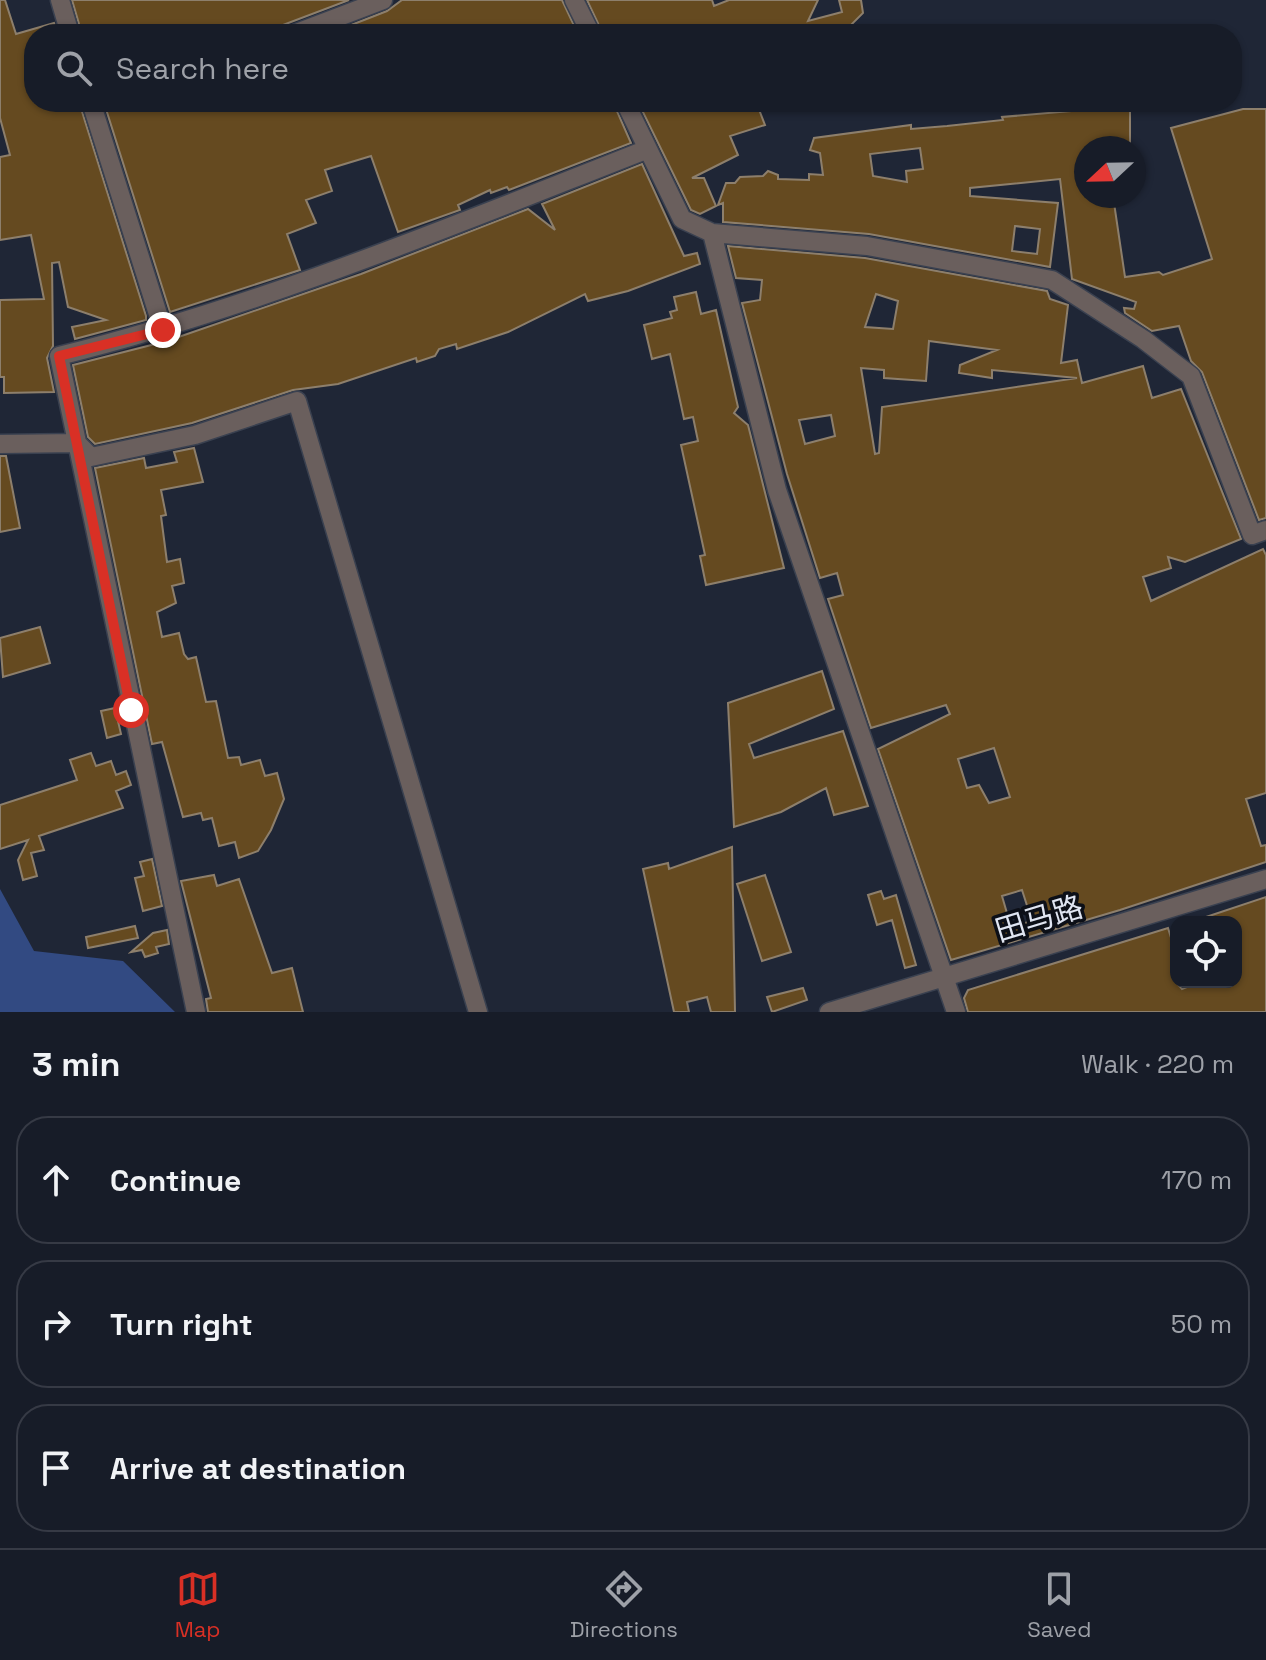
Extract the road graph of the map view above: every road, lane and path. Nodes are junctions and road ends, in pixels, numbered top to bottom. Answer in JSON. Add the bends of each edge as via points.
{"nodes":[{"id":1,"x":60,"y":0,"type":"edge"},
{"id":2,"x":383,"y":0,"type":"edge"},
{"id":3,"x":574,"y":0,"type":"edge"},
{"id":4,"x":67,"y":24,"type":"edge"},
{"id":5,"x":320,"y":24,"type":"edge"},
{"id":6,"x":586,"y":24,"type":"edge"},
{"id":7,"x":94,"y":112,"type":"edge"},
{"id":8,"x":630,"y":112,"type":"edge"},
{"id":9,"x":648,"y":149,"type":"junction"},
{"id":10,"x":712,"y":233,"type":"junction"},
{"id":11,"x":163,"y":330,"type":"junction"},
{"id":12,"x":77,"y":443,"type":"junction"},
{"id":13,"x":0,"y":444,"type":"edge"},
{"id":14,"x":1266,"y":530,"type":"edge"},
{"id":15,"x":1266,"y":879,"type":"edge"},
{"id":16,"x":944,"y":977,"type":"junction"},
{"id":17,"x":196,"y":1012,"type":"edge"},
{"id":18,"x":478,"y":1012,"type":"edge"},
{"id":19,"x":829,"y":1012,"type":"edge"},
{"id":20,"x":956,"y":1012,"type":"edge"}],
"edges":[{"from":1,"to":4,"type":"street"},
{"from":2,"to":5,"type":"street"},
{"from":3,"to":6,"type":"street"},
{"from":7,"to":11,"type":"street"},
{"from":8,"to":9,"type":"street"},
{"from":9,"to":10,"type":"street","via":[[682,219]]},
{"from":9,"to":11,"type":"street","via":[[350,265]]},
{"from":10,"to":14,"type":"street","via":[[867,246],[1052,280],[1191,376],[1252,535]]},
{"from":10,"to":16,"type":"street","via":[[777,490]]},
{"from":11,"to":12,"type":"street","via":[[59,356]]},
{"from":12,"to":13,"type":"street"},
{"from":12,"to":17,"type":"street"},
{"from":12,"to":18,"type":"street","via":[[91,457],[195,435],[297,401]]},
{"from":15,"to":16,"type":"street","name":"田马路"},
{"from":16,"to":19,"type":"street","name":"田马路"},
{"from":16,"to":20,"type":"street"}]}
